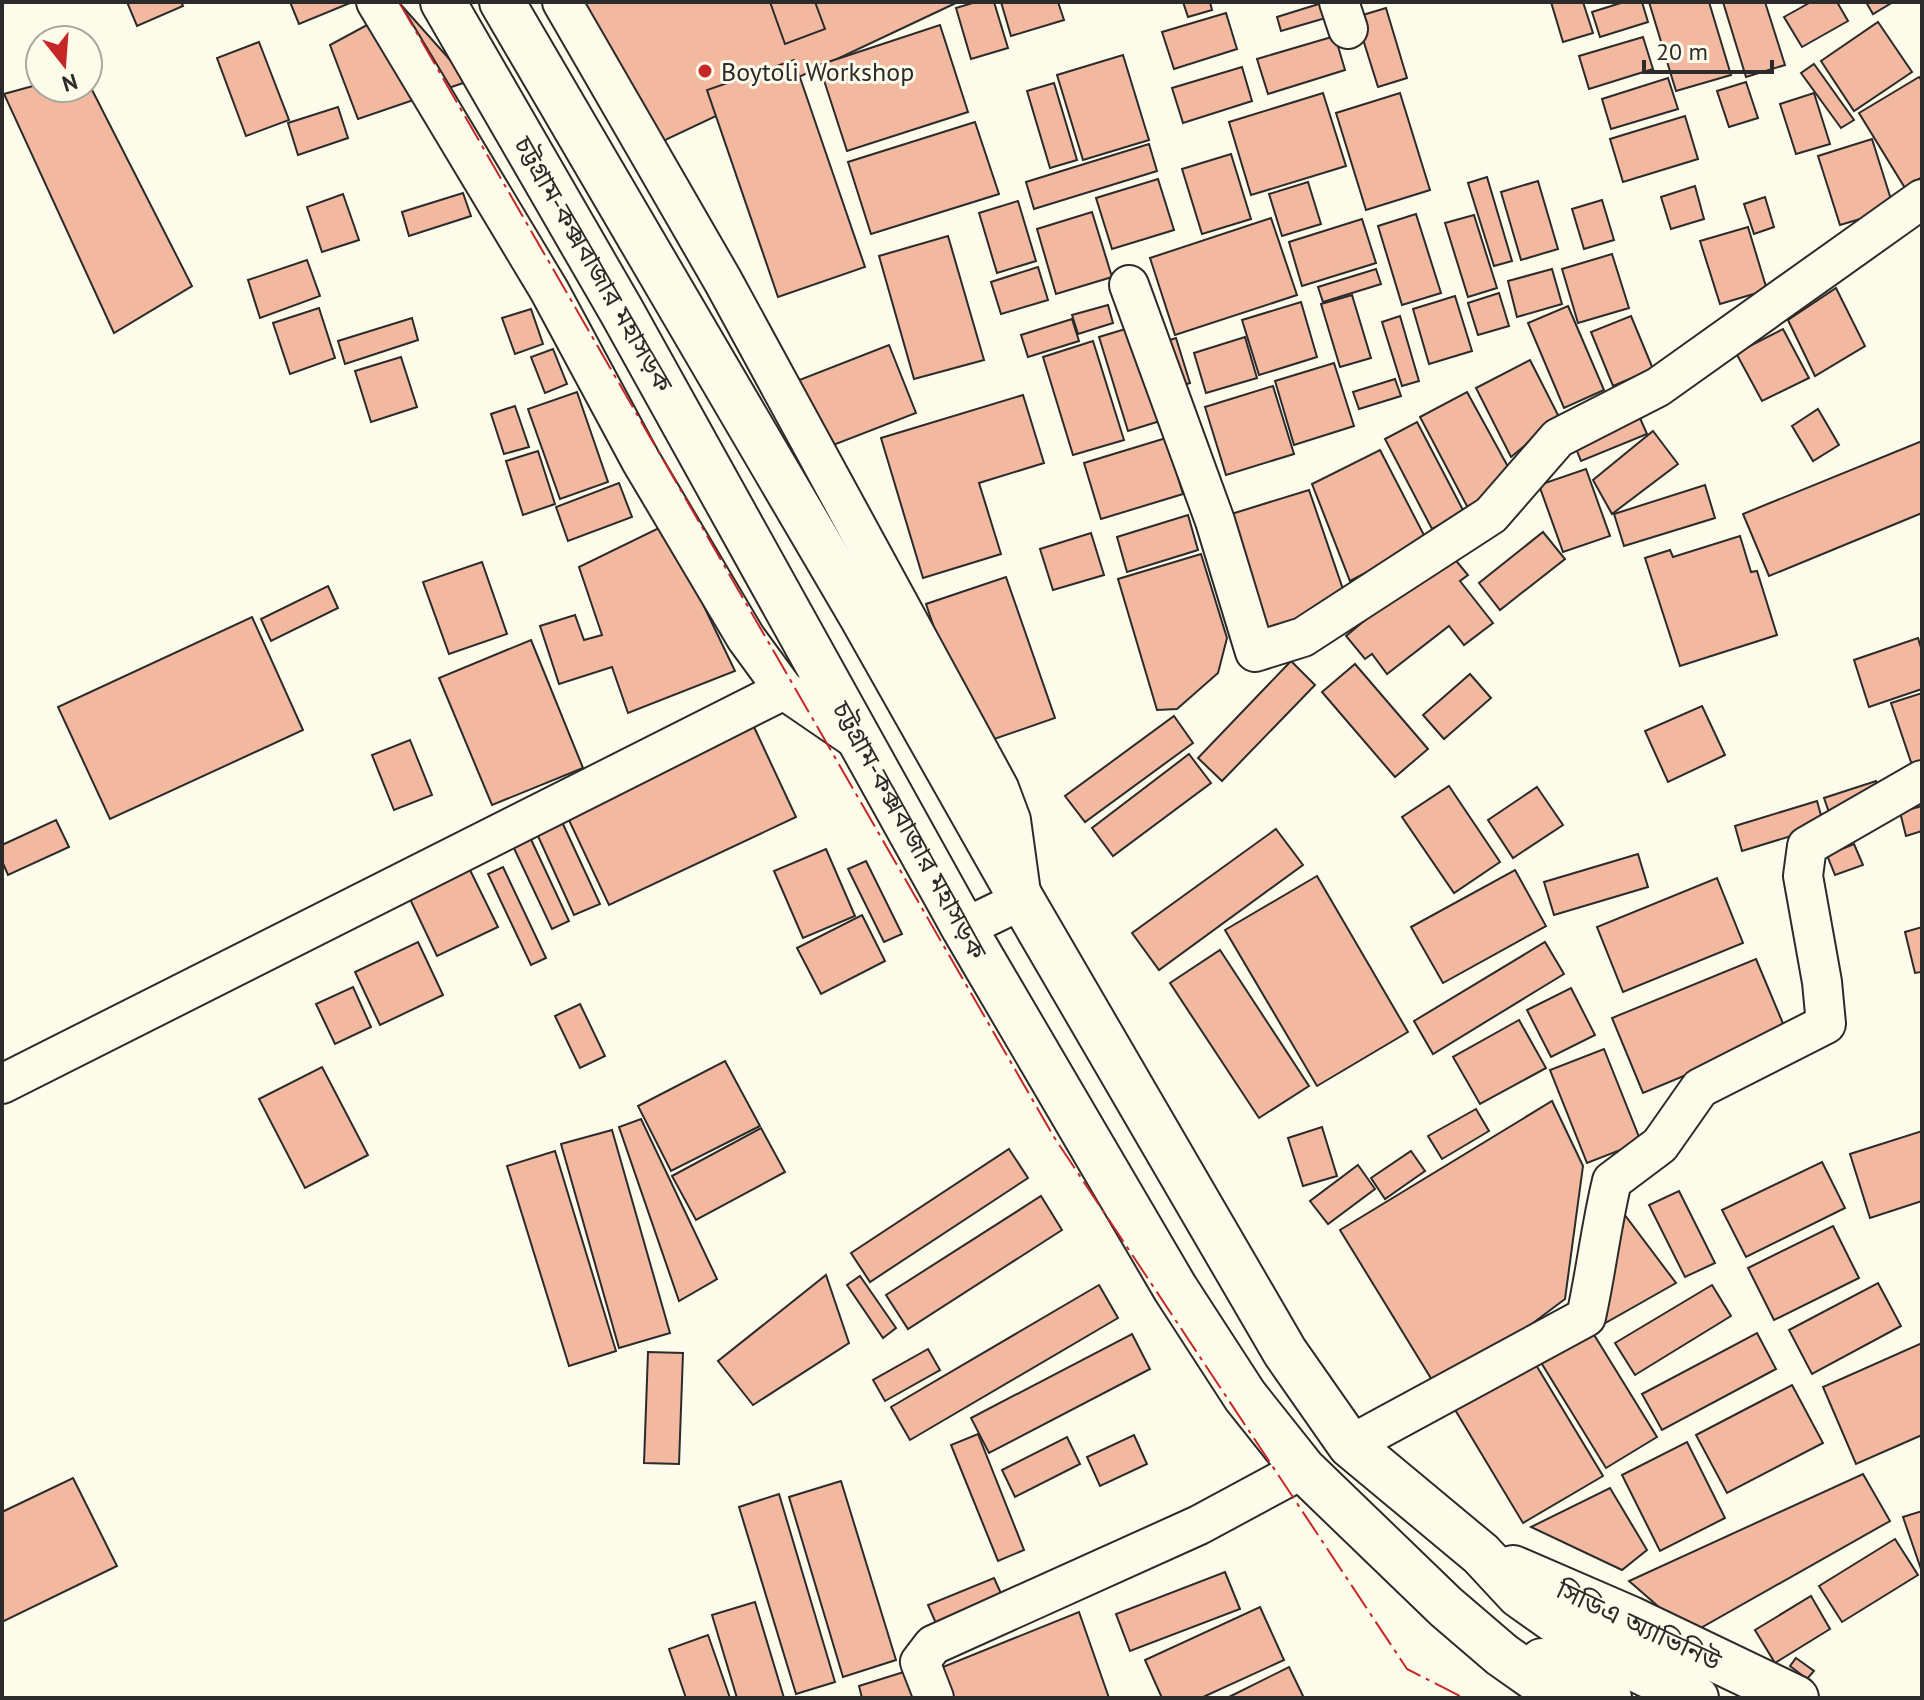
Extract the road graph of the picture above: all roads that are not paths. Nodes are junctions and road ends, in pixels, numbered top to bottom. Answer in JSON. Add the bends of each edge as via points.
{"nodes":[{"id":1,"x":376,"y":2,"type":"edge"},
{"id":2,"x":443,"y":2,"type":"edge"},
{"id":3,"x":502,"y":2,"type":"edge"},
{"id":4,"x":562,"y":2,"type":"edge"},
{"id":5,"x":1922,"y":199,"type":"edge"},
{"id":6,"x":1129,"y":285,"type":"dead end"},
{"id":7,"x":784,"y":690,"type":"junction"},
{"id":8,"x":860,"y":742,"type":"junction"},
{"id":9,"x":1922,"y":780,"type":"edge"},
{"id":10,"x":1022,"y":900,"type":"junction"},
{"id":11,"x":964,"y":928,"type":"junction"},
{"id":12,"x":2,"y":1084,"type":"edge"},
{"id":13,"x":1350,"y":1445,"type":"junction"},
{"id":14,"x":1303,"y":1469,"type":"junction"},
{"id":15,"x":1481,"y":1554,"type":"junction"},
{"id":16,"x":1588,"y":1683,"type":"edge"},
{"id":17,"x":934,"y":1698,"type":"edge"},
{"id":18,"x":1696,"y":1698,"type":"edge"},
{"id":19,"x":1796,"y":1698,"type":"edge"}],
"edges":[{"from":1,"to":7,"type":"street","via":[[549,290],[705,570]]},
{"from":2,"to":8,"type":"highway","name":"চট্টগ্রাম-কক্সবাজার মহাসড়ক"},
{"from":3,"to":10,"type":"highway","name":"চট্টগ্রাম-কক্সবাজার মহাসড়ক"},
{"from":4,"to":10,"type":"street","via":[[723,281],[999,788],[1011,820]]},
{"from":5,"to":6,"type":"street","via":[[1658,387],[1558,438],[1491,515],[1303,637],[1255,652],[1215,521]]},
{"from":7,"to":8,"type":"street"},
{"from":7,"to":12,"type":"street"},
{"from":8,"to":11,"type":"highway","name":"চট্টগ্রাম-কক্সবাজার মহাসড়ক"},
{"from":9,"to":13,"type":"street","via":[[1807,846],[1803,876],[1826,1024],[1700,1088],[1660,1145],[1612,1181],[1586,1317]]},
{"from":10,"to":11,"type":"street"},
{"from":10,"to":13,"type":"highway","name":"চট্টগ্রাম-কক্সবাজার মহাসড়ক","via":[[1285,1352]]},
{"from":11,"to":14,"type":"highway","name":"চট্টগ্রাম-কক্সবাজার মহাসড়ক","via":[[1175,1288],[1245,1396]]},
{"from":13,"to":15,"type":"highway","name":"চট্টগ্রাম-কক্সবাজার মহাসড়ক"},
{"from":14,"to":16,"type":"highway","name":"চট্টগ্রাম-কক্সবাজার মহাসড়ক","via":[[1502,1655]]},
{"from":14,"to":17,"type":"street","via":[[1199,1525],[933,1645],[920,1662]]},
{"from":15,"to":16,"type":"highway"},
{"from":15,"to":19,"type":"highway","name":"সিডিএ অ্যাভিনিউ"},
{"from":16,"to":18,"type":"highway"}]}
